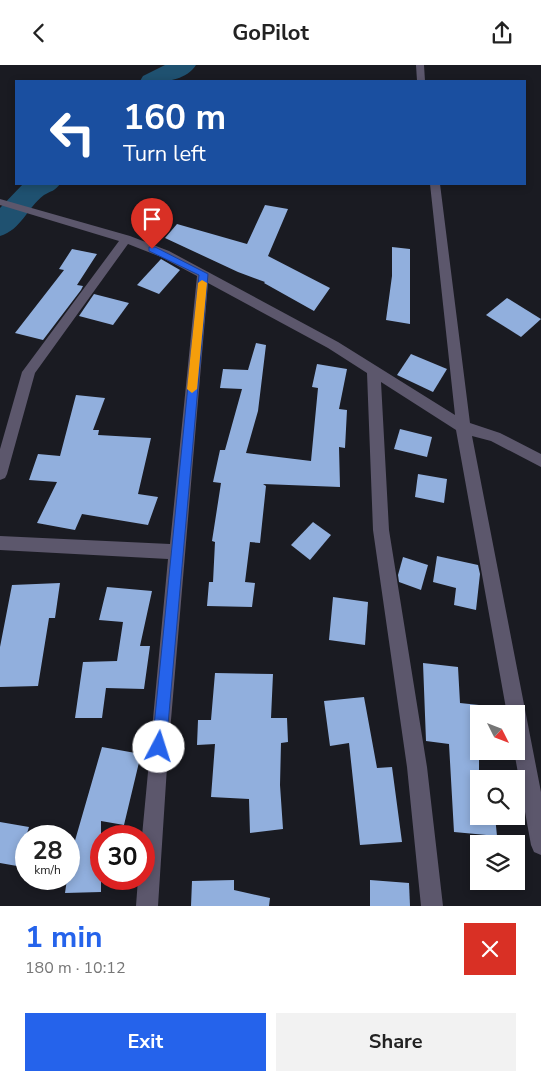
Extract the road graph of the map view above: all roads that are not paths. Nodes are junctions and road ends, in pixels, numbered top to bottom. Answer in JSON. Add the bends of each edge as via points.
{"nodes":[{"id":1,"x":420,"y":65,"type":"edge"},
{"id":2,"x":422,"y":80,"type":"edge"},
{"id":3,"x":434,"y":185,"type":"edge"},
{"id":4,"x":0,"y":202,"type":"edge"},
{"id":5,"x":126,"y":239,"type":"junction"},
{"id":6,"x":203,"y":274,"type":"junction"},
{"id":7,"x":374,"y":372,"type":"junction"},
{"id":8,"x":463,"y":427,"type":"junction"},
{"id":9,"x":541,"y":461,"type":"edge"},
{"id":10,"x":0,"y":474,"type":"edge"},
{"id":11,"x":0,"y":543,"type":"edge"},
{"id":12,"x":176,"y":552,"type":"junction"},
{"id":13,"x":541,"y":845,"type":"edge"},
{"id":14,"x":147,"y":906,"type":"edge"},
{"id":15,"x":432,"y":906,"type":"edge"}],
"edges":[{"from":1,"to":2,"type":"street"},
{"from":3,"to":8,"type":"street"},
{"from":4,"to":5,"type":"street"},
{"from":5,"to":6,"type":"street"},
{"from":5,"to":10,"type":"street","via":[[29,372]]},
{"from":6,"to":7,"type":"street","via":[[332,345]]},
{"from":6,"to":12,"type":"street"},
{"from":7,"to":8,"type":"street"},
{"from":7,"to":15,"type":"street","via":[[381,530],[417,767]]},
{"from":8,"to":9,"type":"street","via":[[495,437]]},
{"from":8,"to":13,"type":"street"},
{"from":11,"to":12,"type":"street"},
{"from":12,"to":14,"type":"street"}]}
